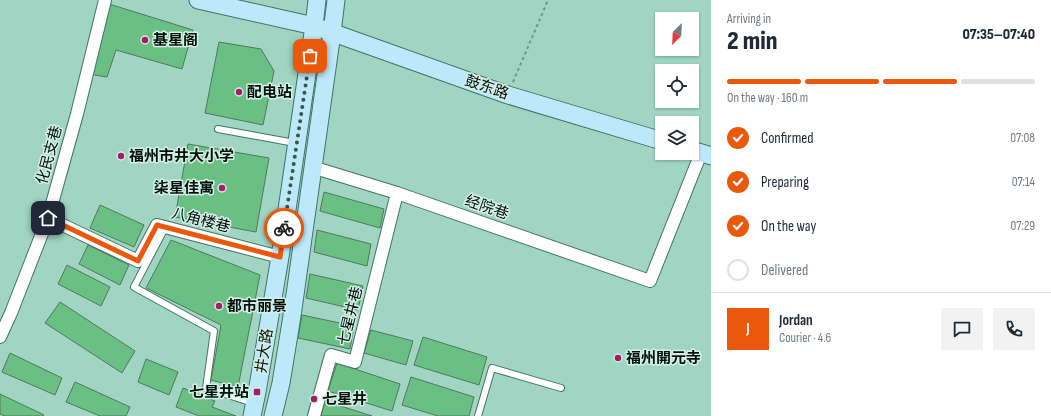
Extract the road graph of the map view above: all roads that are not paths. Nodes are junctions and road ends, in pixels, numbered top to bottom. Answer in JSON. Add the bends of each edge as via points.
{"nodes":[{"id":1,"x":105,"y":0,"type":"edge"},
{"id":2,"x":198,"y":0,"type":"edge"},
{"id":3,"x":317,"y":0,"type":"edge"},
{"id":4,"x":336,"y":0,"type":"edge"},
{"id":5,"x":314,"y":26,"type":"junction"},
{"id":6,"x":332,"y":32,"type":"junction"},
{"id":7,"x":218,"y":129,"type":"dead end"},
{"id":8,"x":655,"y":139,"type":"edge"},
{"id":9,"x":296,"y":143,"type":"junction"},
{"id":10,"x":701,"y":153,"type":"edge"},
{"id":11,"x":312,"y":167,"type":"junction"},
{"id":12,"x":396,"y":193,"type":"junction"},
{"id":13,"x":48,"y":218,"type":"junction"},
{"id":14,"x":166,"y":228,"type":"junction"},
{"id":15,"x":280,"y":257,"type":"junction"},
{"id":16,"x":0,"y":337,"type":"edge"},
{"id":17,"x":561,"y":388,"type":"dead end"},
{"id":18,"x":254,"y":410,"type":"edge"},
{"id":19,"x":273,"y":416,"type":"edge"},
{"id":20,"x":314,"y":416,"type":"edge"},
{"id":21,"x":478,"y":416,"type":"edge"}],
"edges":[{"from":1,"to":13,"type":"street","name":"化民支巷"},
{"from":2,"to":5,"type":"street","name":"鼓东路"},
{"from":3,"to":5,"type":"street","name":"井大路"},
{"from":4,"to":6,"type":"street"},
{"from":5,"to":6,"type":"street","name":"鼓东路"},
{"from":5,"to":9,"type":"street","name":"井大路"},
{"from":6,"to":8,"type":"street","name":"鼓东路","via":[[508,95]]},
{"from":6,"to":11,"type":"street"},
{"from":7,"to":9,"type":"lane"},
{"from":9,"to":15,"type":"street","name":"井大路"},
{"from":10,"to":12,"type":"street","name":"经院巷","via":[[650,281]]},
{"from":11,"to":12,"type":"street","name":"经院巷"},
{"from":11,"to":19,"type":"street","via":[[292,316]]},
{"from":12,"to":20,"type":"street","name":"七星井巷","via":[[355,362],[331,355]]},
{"from":13,"to":14,"type":"street","name":"八角楼巷","via":[[138,261],[157,225]]},
{"from":13,"to":16,"type":"street","name":"化民支巷"},
{"from":14,"to":15,"type":"street","name":"八角楼巷"},
{"from":14,"to":18,"type":"lane","via":[[134,287],[214,331],[206,388]]},
{"from":15,"to":18,"type":"street","name":"井大路"},
{"from":17,"to":21,"type":"lane","via":[[492,368]]}]}
